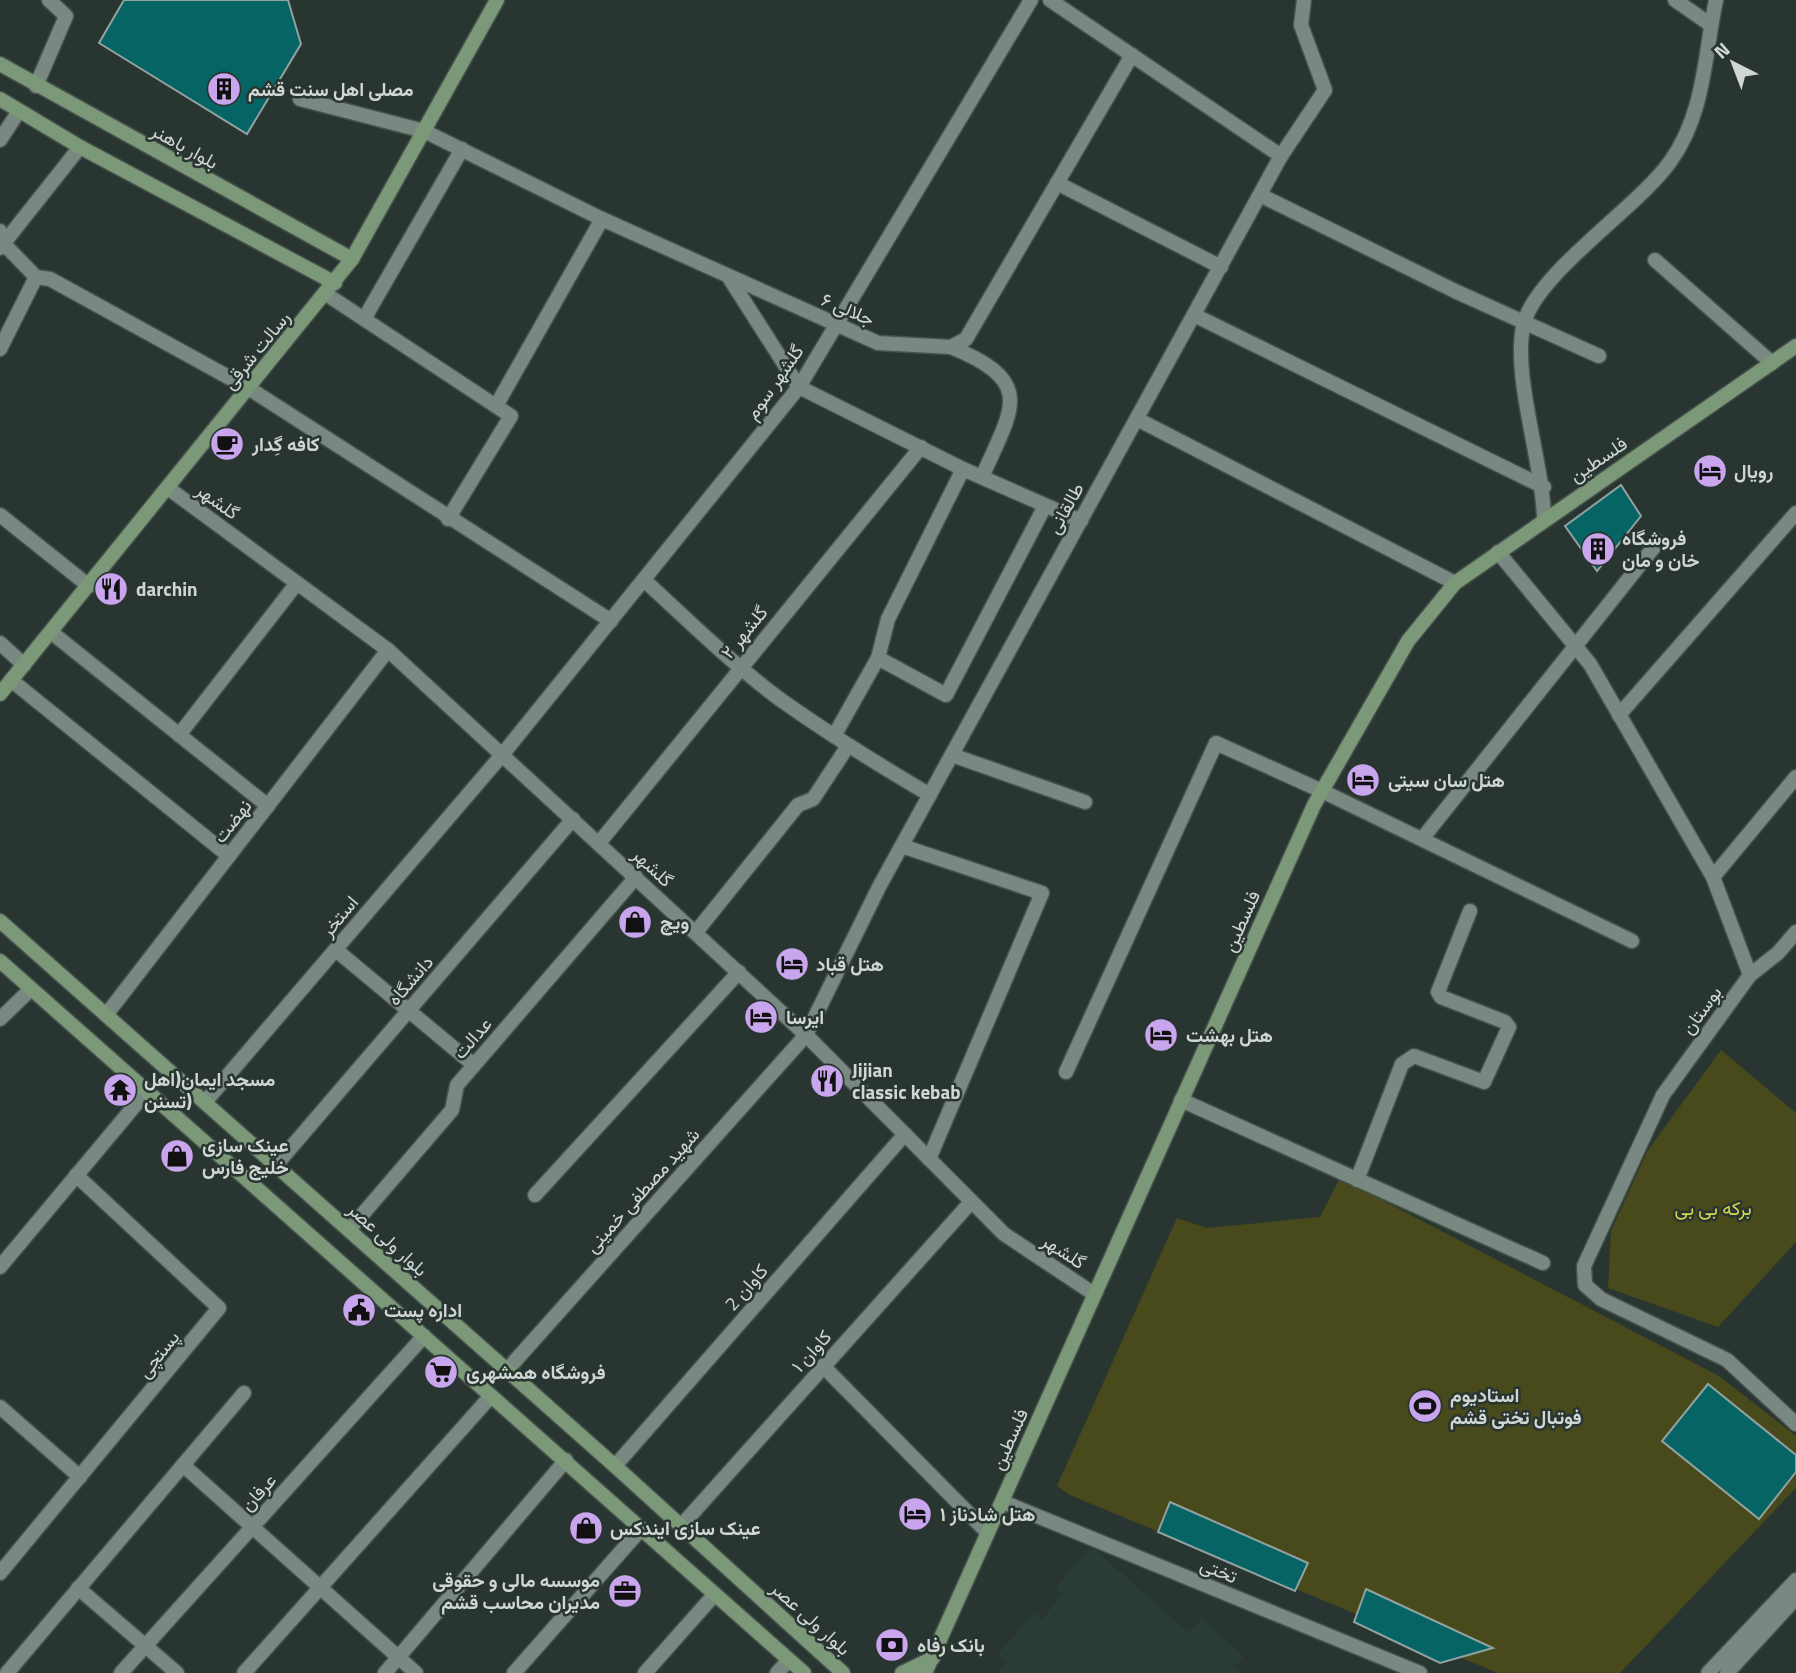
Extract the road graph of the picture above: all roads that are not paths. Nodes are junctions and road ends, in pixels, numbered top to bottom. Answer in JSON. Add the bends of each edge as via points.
{"nodes":[{"id":1,"x":49,"y":0,"type":"edge"},
{"id":2,"x":498,"y":0,"type":"edge"},
{"id":3,"x":1031,"y":0,"type":"edge"},
{"id":4,"x":1050,"y":0,"type":"edge"},
{"id":5,"x":1304,"y":0,"type":"edge"},
{"id":6,"x":1675,"y":0,"type":"edge"},
{"id":7,"x":1716,"y":0,"type":"edge"},
{"id":8,"x":1069,"y":5,"type":"edge"},
{"id":9,"x":1711,"y":24,"type":"junction"},
{"id":10,"x":1132,"y":55,"type":"junction"},
{"id":11,"x":0,"y":64,"type":"edge"},
{"id":12,"x":36,"y":86,"type":"junction"},
{"id":13,"x":0,"y":99,"type":"edge"},
{"id":14,"x":300,"y":99,"type":"dead end"},
{"id":15,"x":19,"y":111,"type":"junction"},
{"id":16,"x":424,"y":131,"type":"junction"},
{"id":17,"x":0,"y":140,"type":"edge"},
{"id":18,"x":80,"y":147,"type":"junction"},
{"id":19,"x":462,"y":149,"type":"junction"},
{"id":20,"x":1281,"y":156,"type":"junction"},
{"id":21,"x":1057,"y":183,"type":"junction"},
{"id":22,"x":1260,"y":195,"type":"junction"},
{"id":23,"x":602,"y":219,"type":"junction"},
{"id":24,"x":1,"y":241,"type":"edge"},
{"id":25,"x":352,"y":260,"type":"junction"},
{"id":26,"x":1656,"y":260,"type":"dead end"},
{"id":27,"x":1221,"y":267,"type":"junction"},
{"id":28,"x":36,"y":277,"type":"junction"},
{"id":29,"x":730,"y":278,"type":"junction"},
{"id":30,"x":330,"y":288,"type":"junction"},
{"id":31,"x":1194,"y":314,"type":"junction"},
{"id":32,"x":364,"y":319,"type":"junction"},
{"id":33,"x":1524,"y":321,"type":"junction"},
{"id":34,"x":835,"y":325,"type":"junction"},
{"id":35,"x":1796,"y":346,"type":"edge"},
{"id":36,"x":951,"y":347,"type":"junction"},
{"id":37,"x":0,"y":349,"type":"edge"},
{"id":38,"x":1600,"y":356,"type":"dead end"},
{"id":39,"x":1772,"y":363,"type":"junction"},
{"id":40,"x":799,"y":387,"type":"junction"},
{"id":41,"x":250,"y":389,"type":"junction"},
{"id":42,"x":496,"y":406,"type":"junction"},
{"id":43,"x":1137,"y":419,"type":"junction"},
{"id":44,"x":921,"y":447,"type":"junction"},
{"id":45,"x":963,"y":469,"type":"junction"},
{"id":46,"x":982,"y":477,"type":"junction"},
{"id":47,"x":1544,"y":487,"type":"junction"},
{"id":48,"x":168,"y":488,"type":"junction"},
{"id":49,"x":1045,"y":506,"type":"junction"},
{"id":50,"x":1796,"y":513,"type":"edge"},
{"id":51,"x":0,"y":515,"type":"edge"},
{"id":52,"x":1544,"y":518,"type":"junction"},
{"id":53,"x":448,"y":519,"type":"junction"},
{"id":54,"x":1080,"y":521,"type":"junction"},
{"id":55,"x":1658,"y":542,"type":"dead end"},
{"id":56,"x":1498,"y":552,"type":"junction"},
{"id":57,"x":644,"y":580,"type":"junction"},
{"id":58,"x":297,"y":583,"type":"junction"},
{"id":59,"x":1454,"y":583,"type":"junction"},
{"id":60,"x":89,"y":586,"type":"junction"},
{"id":61,"x":611,"y":621,"type":"junction"},
{"id":62,"x":51,"y":632,"type":"junction"},
{"id":63,"x":0,"y":643,"type":"edge"},
{"id":64,"x":1576,"y":647,"type":"junction"},
{"id":65,"x":388,"y":650,"type":"junction"},
{"id":66,"x":878,"y":657,"type":"junction"},
{"id":67,"x":24,"y":665,"type":"junction"},
{"id":68,"x":740,"y":668,"type":"junction"},
{"id":69,"x":11,"y":680,"type":"junction"},
{"id":70,"x":0,"y":694,"type":"edge"},
{"id":71,"x":1619,"y":715,"type":"junction"},
{"id":72,"x":179,"y":735,"type":"junction"},
{"id":73,"x":834,"y":736,"type":"junction"},
{"id":74,"x":848,"y":746,"type":"junction"},
{"id":75,"x":502,"y":754,"type":"junction"},
{"id":76,"x":952,"y":755,"type":"junction"},
{"id":77,"x":1796,"y":777,"type":"edge"},
{"id":78,"x":1322,"y":791,"type":"junction"},
{"id":79,"x":930,"y":795,"type":"junction"},
{"id":80,"x":1085,"y":802,"type":"dead end"},
{"id":81,"x":268,"y":806,"type":"junction"},
{"id":82,"x":573,"y":819,"type":"junction"},
{"id":83,"x":1422,"y":839,"type":"junction"},
{"id":84,"x":599,"y":843,"type":"junction"},
{"id":85,"x":902,"y":846,"type":"junction"},
{"id":86,"x":229,"y":856,"type":"junction"},
{"id":87,"x":636,"y":877,"type":"junction"},
{"id":88,"x":1713,"y":877,"type":"junction"},
{"id":89,"x":1470,"y":911,"type":"dead end"},
{"id":90,"x":0,"y":921,"type":"edge"},
{"id":91,"x":696,"y":932,"type":"junction"},
{"id":92,"x":1796,"y":932,"type":"edge"},
{"id":93,"x":1632,"y":941,"type":"dead end"},
{"id":94,"x":336,"y":950,"type":"junction"},
{"id":95,"x":0,"y":961,"type":"edge"},
{"id":96,"x":739,"y":972,"type":"junction"},
{"id":97,"x":1749,"y":975,"type":"junction"},
{"id":98,"x":31,"y":989,"type":"junction"},
{"id":99,"x":409,"y":1010,"type":"junction"},
{"id":100,"x":106,"y":1015,"type":"junction"},
{"id":101,"x":0,"y":1019,"type":"edge"},
{"id":102,"x":806,"y":1035,"type":"junction"},
{"id":103,"x":474,"y":1065,"type":"junction"},
{"id":104,"x":1066,"y":1072,"type":"dead end"},
{"id":105,"x":147,"y":1091,"type":"junction"},
{"id":106,"x":1181,"y":1100,"type":"junction"},
{"id":107,"x":205,"y":1102,"type":"junction"},
{"id":108,"x":905,"y":1134,"type":"junction"},
{"id":109,"x":929,"y":1160,"type":"junction"},
{"id":110,"x":276,"y":1165,"type":"junction"},
{"id":111,"x":76,"y":1175,"type":"junction"},
{"id":112,"x":1357,"y":1180,"type":"junction"},
{"id":113,"x":535,"y":1195,"type":"dead end"},
{"id":114,"x":971,"y":1202,"type":"junction"},
{"id":115,"x":349,"y":1230,"type":"junction"},
{"id":116,"x":1543,"y":1263,"type":"dead end"},
{"id":117,"x":0,"y":1267,"type":"edge"},
{"id":118,"x":1094,"y":1293,"type":"junction"},
{"id":119,"x":424,"y":1336,"type":"junction"},
{"id":120,"x":823,"y":1366,"type":"junction"},
{"id":121,"x":507,"y":1370,"type":"junction"},
{"id":122,"x":244,"y":1393,"type":"dead end"},
{"id":123,"x":491,"y":1396,"type":"junction"},
{"id":124,"x":0,"y":1407,"type":"edge"},
{"id":125,"x":1796,"y":1424,"type":"edge"},
{"id":126,"x":566,"y":1461,"type":"junction"},
{"id":127,"x":183,"y":1465,"type":"junction"},
{"id":128,"x":615,"y":1466,"type":"junction"},
{"id":129,"x":80,"y":1477,"type":"junction"},
{"id":130,"x":1003,"y":1502,"type":"junction"},
{"id":131,"x":681,"y":1526,"type":"junction"},
{"id":132,"x":253,"y":1527,"type":"junction"},
{"id":133,"x":641,"y":1529,"type":"junction"},
{"id":134,"x":987,"y":1532,"type":"junction"},
{"id":135,"x":0,"y":1573,"type":"edge"},
{"id":136,"x":1796,"y":1580,"type":"edge"},
{"id":137,"x":320,"y":1587,"type":"junction"},
{"id":138,"x":78,"y":1588,"type":"junction"},
{"id":139,"x":715,"y":1594,"type":"junction"},
{"id":140,"x":1796,"y":1598,"type":"edge"},
{"id":141,"x":1747,"y":1642,"type":"junction"},
{"id":142,"x":146,"y":1645,"type":"junction"},
{"id":143,"x":933,"y":1656,"type":"junction"},
{"id":144,"x":399,"y":1657,"type":"junction"},
{"id":145,"x":789,"y":1660,"type":"junction"},
{"id":146,"x":7,"y":1673,"type":"edge"},
{"id":147,"x":121,"y":1673,"type":"edge"},
{"id":148,"x":177,"y":1673,"type":"edge"},
{"id":149,"x":244,"y":1673,"type":"edge"},
{"id":150,"x":385,"y":1673,"type":"edge"},
{"id":151,"x":416,"y":1673,"type":"edge"},
{"id":152,"x":514,"y":1673,"type":"edge"},
{"id":153,"x":645,"y":1673,"type":"edge"},
{"id":154,"x":777,"y":1673,"type":"edge"},
{"id":155,"x":803,"y":1673,"type":"edge"},
{"id":156,"x":843,"y":1673,"type":"edge"},
{"id":157,"x":902,"y":1673,"type":"edge"},
{"id":158,"x":925,"y":1673,"type":"edge"},
{"id":159,"x":934,"y":1673,"type":"edge"},
{"id":160,"x":1420,"y":1673,"type":"edge"},
{"id":161,"x":1708,"y":1673,"type":"edge"},
{"id":162,"x":1727,"y":1673,"type":"edge"}],
"edges":[{"from":1,"to":12,"type":"street","via":[[66,16]]},
{"from":2,"to":16,"type":"main road","name":"رسالت شرقی"},
{"from":3,"to":34,"type":"street","name":"گلشهر سوم"},
{"from":4,"to":8,"type":"street"},
{"from":5,"to":20,"type":"street","name":"طالقانی","via":[[1301,25],[1325,90]]},
{"from":6,"to":9,"type":"street"},
{"from":7,"to":9,"type":"street"},
{"from":8,"to":10,"type":"street"},
{"from":9,"to":33,"type":"street","via":[[1701,95],[1689,132],[1668,165],[1539,293]]},
{"from":10,"to":20,"type":"street"},
{"from":10,"to":21,"type":"street"},
{"from":11,"to":12,"type":"main road","name":"بلوار باهنر"},
{"from":12,"to":25,"type":"main road","name":"بلوار باهنر"},
{"from":13,"to":15,"type":"main road"},
{"from":14,"to":16,"type":"street","name":"جلالی ۶"},
{"from":15,"to":17,"type":"street"},
{"from":15,"to":18,"type":"main road"},
{"from":16,"to":19,"type":"street","name":"جلالی ۶"},
{"from":16,"to":25,"type":"main road","name":"رسالت شرقی"},
{"from":18,"to":24,"type":"street"},
{"from":18,"to":30,"type":"main road"},
{"from":19,"to":23,"type":"street","name":"جلالی ۶"},
{"from":19,"to":32,"type":"street"},
{"from":20,"to":22,"type":"street","name":"طالقانی"},
{"from":21,"to":27,"type":"street"},
{"from":21,"to":36,"type":"street","via":[[965,339]]},
{"from":22,"to":27,"type":"street","name":"طالقانی"},
{"from":22,"to":33,"type":"street"},
{"from":23,"to":29,"type":"street","name":"جلالی ۶"},
{"from":23,"to":42,"type":"street"},
{"from":24,"to":28,"type":"street"},
{"from":25,"to":30,"type":"main road","name":"رسالت شرقی"},
{"from":26,"to":39,"type":"street"},
{"from":27,"to":31,"type":"street","name":"طالقانی"},
{"from":28,"to":37,"type":"street"},
{"from":28,"to":41,"type":"street","via":[[50,279]]},
{"from":29,"to":34,"type":"street","name":"جلالی ۶"},
{"from":29,"to":40,"type":"street"},
{"from":30,"to":32,"type":"street"},
{"from":30,"to":41,"type":"main road","name":"رسالت شرقی"},
{"from":31,"to":43,"type":"street","name":"طالقانی"},
{"from":31,"to":47,"type":"street"},
{"from":32,"to":42,"type":"street"},
{"from":33,"to":38,"type":"street"},
{"from":33,"to":47,"type":"street","via":[[1519,351]]},
{"from":34,"to":36,"type":"street","name":"جلالی ۶","via":[[878,343]]},
{"from":34,"to":40,"type":"street","name":"گلشهر سوم"},
{"from":35,"to":39,"type":"main road","name":"فلسطین"},
{"from":36,"to":46,"type":"street","via":[[998,372],[1012,401]]},
{"from":39,"to":52,"type":"main road","name":"فلسطین"},
{"from":40,"to":44,"type":"street"},
{"from":40,"to":57,"type":"street","name":"گلشهر سوم"},
{"from":41,"to":48,"type":"main road","name":"رسالت شرقی"},
{"from":41,"to":53,"type":"street"},
{"from":42,"to":53,"type":"street","via":[[511,416]]},
{"from":43,"to":54,"type":"street","name":"طالقانی"},
{"from":43,"to":59,"type":"street"},
{"from":44,"to":45,"type":"street"},
{"from":44,"to":68,"type":"street","name":"گلشهر ۲"},
{"from":45,"to":46,"type":"street"},
{"from":45,"to":66,"type":"street","via":[[888,619]]},
{"from":46,"to":49,"type":"street"},
{"from":47,"to":52,"type":"street"},
{"from":48,"to":58,"type":"street","name":"گلشهر"},
{"from":48,"to":60,"type":"main road","name":"رسالت شرقی"},
{"from":49,"to":54,"type":"street"},
{"from":49,"to":66,"type":"street","via":[[946,695]]},
{"from":50,"to":71,"type":"street"},
{"from":51,"to":60,"type":"street"},
{"from":52,"to":56,"type":"main road","name":"فلسطین"},
{"from":53,"to":61,"type":"street"},
{"from":54,"to":76,"type":"street","name":"طالقانی"},
{"from":55,"to":64,"type":"street"},
{"from":56,"to":59,"type":"main road","name":"فلسطین"},
{"from":56,"to":64,"type":"street"},
{"from":57,"to":61,"type":"street","name":"گلشهر سوم"},
{"from":57,"to":68,"type":"street"},
{"from":58,"to":65,"type":"street","name":"گلشهر"},
{"from":58,"to":72,"type":"street"},
{"from":59,"to":78,"type":"main road","name":"فلسطین","via":[[1408,641]]},
{"from":60,"to":62,"type":"main road","name":"رسالت شرقی"},
{"from":61,"to":75,"type":"street","name":"گلشهر سوم"},
{"from":62,"to":67,"type":"main road","name":"رسالت شرقی"},
{"from":62,"to":72,"type":"street"},
{"from":63,"to":67,"type":"street"},
{"from":64,"to":71,"type":"street"},
{"from":64,"to":83,"type":"street"},
{"from":65,"to":75,"type":"street","name":"گلشهر"},
{"from":65,"to":81,"type":"street","name":"نهضت"},
{"from":66,"to":73,"type":"street"},
{"from":67,"to":69,"type":"main road","name":"رسالت شرقی"},
{"from":68,"to":73,"type":"street"},
{"from":68,"to":84,"type":"street","name":"گلشهر ۲"},
{"from":69,"to":70,"type":"main road","name":"رسالت شرقی"},
{"from":69,"to":86,"type":"street"},
{"from":71,"to":88,"type":"street"},
{"from":72,"to":81,"type":"street"},
{"from":73,"to":74,"type":"street"},
{"from":74,"to":79,"type":"street"},
{"from":74,"to":91,"type":"street","via":[[813,799],[798,806]]},
{"from":75,"to":82,"type":"street","name":"گلشهر"},
{"from":75,"to":94,"type":"street","name":"استخر"},
{"from":76,"to":79,"type":"street","name":"طالقانی"},
{"from":76,"to":80,"type":"street"},
{"from":77,"to":88,"type":"street"},
{"from":78,"to":83,"type":"street"},
{"from":78,"to":104,"type":"street","via":[[1216,743]]},
{"from":78,"to":106,"type":"main road","name":"فلسطین"},
{"from":79,"to":85,"type":"street","name":"طالقانی"},
{"from":81,"to":86,"type":"street","name":"نهضت"},
{"from":82,"to":84,"type":"street","name":"گلشهر"},
{"from":82,"to":99,"type":"street","name":"دانشگاه"},
{"from":83,"to":93,"type":"street"},
{"from":84,"to":87,"type":"street","name":"گلشهر"},
{"from":85,"to":102,"type":"street","name":"طالقانی"},
{"from":85,"to":109,"type":"street","via":[[1042,892]]},
{"from":86,"to":100,"type":"street","name":"نهضت"},
{"from":87,"to":91,"type":"street","name":"گلشهر"},
{"from":87,"to":103,"type":"street","name":"عدالت"},
{"from":88,"to":97,"type":"street"},
{"from":89,"to":112,"type":"street","via":[[1438,992],[1508,1024],[1505,1038],[1484,1082],[1414,1056],[1408,1058]]},
{"from":90,"to":100,"type":"main road","name":"بلوار ولی عصر"},
{"from":91,"to":96,"type":"street","name":"گلشهر"},
{"from":92,"to":97,"type":"street"},
{"from":94,"to":99,"type":"street"},
{"from":94,"to":107,"type":"street","name":"استخر"},
{"from":95,"to":98,"type":"main road"},
{"from":96,"to":102,"type":"street","name":"گلشهر"},
{"from":96,"to":113,"type":"street"},
{"from":97,"to":125,"type":"street","name":"بوستان","via":[[1664,1095],[1584,1266],[1585,1285],[1601,1299],[1727,1360]]},
{"from":98,"to":101,"type":"street"},
{"from":98,"to":105,"type":"main road"},
{"from":99,"to":103,"type":"street"},
{"from":99,"to":110,"type":"street","name":"دانشگاه"},
{"from":100,"to":107,"type":"main road","name":"بلوار ولی عصر"},
{"from":102,"to":108,"type":"street","name":"گلشهر"},
{"from":102,"to":121,"type":"street","name":"شهید مصطفی خمینی"},
{"from":103,"to":115,"type":"street","name":"عدالت","via":[[457,1085],[452,1110]]},
{"from":105,"to":111,"type":"street"},
{"from":105,"to":119,"type":"main road"},
{"from":106,"to":112,"type":"street"},
{"from":106,"to":118,"type":"main road","name":"فلسطین"},
{"from":107,"to":110,"type":"main road","name":"بلوار ولی عصر"},
{"from":108,"to":109,"type":"street","name":"گلشهر"},
{"from":108,"to":128,"type":"street","name":"کاوان 2"},
{"from":109,"to":114,"type":"street","name":"گلشهر"},
{"from":110,"to":115,"type":"main road","name":"بلوار ولی عصر"},
{"from":111,"to":117,"type":"street"},
{"from":111,"to":129,"type":"street","name":"پستچی","via":[[219,1308]]},
{"from":112,"to":116,"type":"street"},
{"from":114,"to":118,"type":"street","name":"گلشهر","via":[[1004,1234]]},
{"from":114,"to":120,"type":"street","name":"کاوان ۱"},
{"from":115,"to":121,"type":"main road","name":"بلوار ولی عصر"},
{"from":118,"to":130,"type":"main road","name":"فلسطین"},
{"from":119,"to":123,"type":"main road"},
{"from":119,"to":132,"type":"street","name":"عرفان"},
{"from":120,"to":131,"type":"street","name":"کاوان ۱"},
{"from":120,"to":134,"type":"street"},
{"from":121,"to":128,"type":"main road","name":"بلوار ولی عصر"},
{"from":122,"to":127,"type":"street"},
{"from":123,"to":126,"type":"main road"},
{"from":123,"to":137,"type":"street"},
{"from":124,"to":129,"type":"street"},
{"from":126,"to":133,"type":"main road"},
{"from":126,"to":144,"type":"street"},
{"from":127,"to":132,"type":"street"},
{"from":127,"to":138,"type":"street"},
{"from":128,"to":131,"type":"main road","name":"بلوار ولی عصر"},
{"from":129,"to":135,"type":"street","name":"پستچی"},
{"from":130,"to":134,"type":"main road","name":"فلسطین"},
{"from":130,"to":160,"type":"street","name":"تختی"},
{"from":131,"to":156,"type":"main road","name":"بلوار ولی عصر"},
{"from":132,"to":137,"type":"street"},
{"from":132,"to":142,"type":"street","name":"عرفان"},
{"from":133,"to":139,"type":"main road"},
{"from":133,"to":152,"type":"street"},
{"from":134,"to":143,"type":"main road","name":"فلسطین"},
{"from":136,"to":141,"type":"street"},
{"from":137,"to":144,"type":"street"},
{"from":137,"to":149,"type":"street"},
{"from":138,"to":142,"type":"street"},
{"from":138,"to":146,"type":"street"},
{"from":139,"to":145,"type":"main road"},
{"from":139,"to":153,"type":"street"},
{"from":140,"to":141,"type":"street"},
{"from":141,"to":161,"type":"street"},
{"from":141,"to":162,"type":"street"},
{"from":142,"to":147,"type":"street","name":"عرفان"},
{"from":142,"to":148,"type":"street"},
{"from":143,"to":157,"type":"main road"},
{"from":143,"to":158,"type":"main road","name":"فلسطین"},
{"from":143,"to":159,"type":"main road"},
{"from":144,"to":150,"type":"street"},
{"from":144,"to":151,"type":"street"},
{"from":145,"to":154,"type":"street"},
{"from":145,"to":155,"type":"main road"}]}
